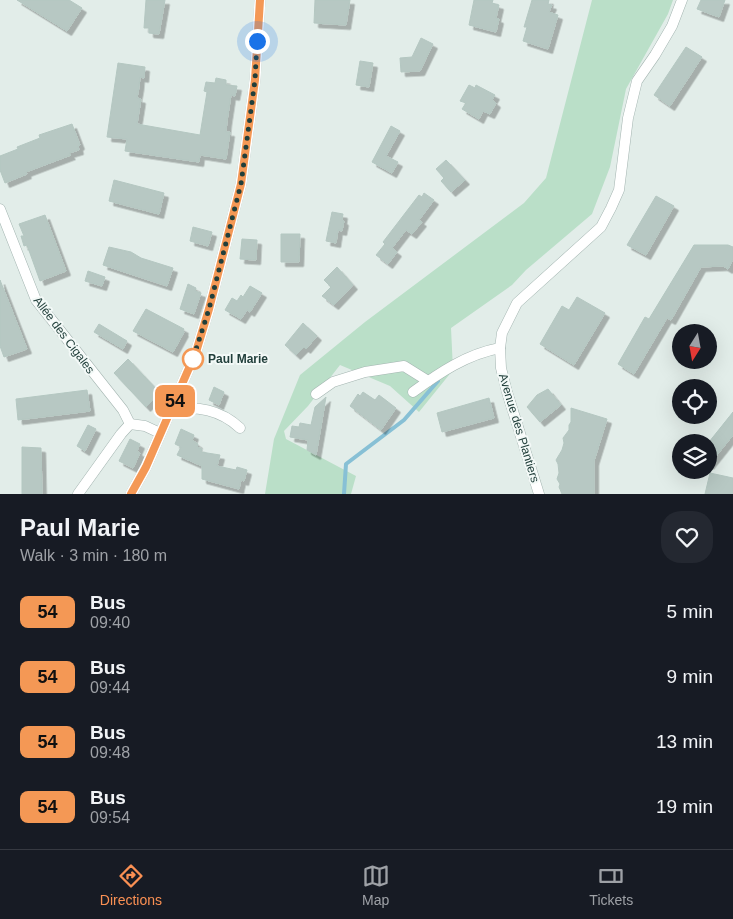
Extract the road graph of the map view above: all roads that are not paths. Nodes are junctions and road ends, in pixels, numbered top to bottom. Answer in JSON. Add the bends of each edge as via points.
{"nodes":[{"id":1,"x":260,"y":0,"type":"edge"},
{"id":2,"x":682,"y":0,"type":"edge"},
{"id":3,"x":0,"y":209,"type":"edge"},
{"id":4,"x":500,"y":348,"type":"junction"},
{"id":5,"x":428,"y":381,"type":"junction"},
{"id":6,"x":413,"y":392,"type":"dead end"},
{"id":7,"x":316,"y":394,"type":"dead end"},
{"id":8,"x":171,"y":410,"type":"junction"},
{"id":9,"x":130,"y":424,"type":"junction"},
{"id":10,"x":240,"y":428,"type":"dead end"},
{"id":11,"x":160,"y":433,"type":"junction"},
{"id":12,"x":78,"y":494,"type":"edge"},
{"id":13,"x":132,"y":494,"type":"edge"},
{"id":14,"x":539,"y":494,"type":"edge"}],
"edges":[{"from":1,"to":8,"type":"street","via":[[255,80],[241,184],[196,352]]},
{"from":2,"to":4,"type":"street","name":"Avenue des Plantiers","via":[[672,26],[636,82],[618,190],[611,208],[601,227],[517,302],[502,333]]},
{"from":3,"to":9,"type":"street","name":"Allée des Cigales","via":[[36,300],[123,410]]},
{"from":4,"to":5,"type":"street","via":[[477,354]]},
{"from":4,"to":14,"type":"street","name":"Avenue des Plantiers","via":[[507,392]]},
{"from":5,"to":6,"type":"street"},
{"from":5,"to":7,"type":"street","via":[[404,366],[365,372],[333,382]]},
{"from":8,"to":10,"type":"street","via":[[200,408],[214,412]]},
{"from":8,"to":11,"type":"street"},
{"from":9,"to":11,"type":"street"},
{"from":9,"to":12,"type":"street"},
{"from":11,"to":13,"type":"street"}]}
